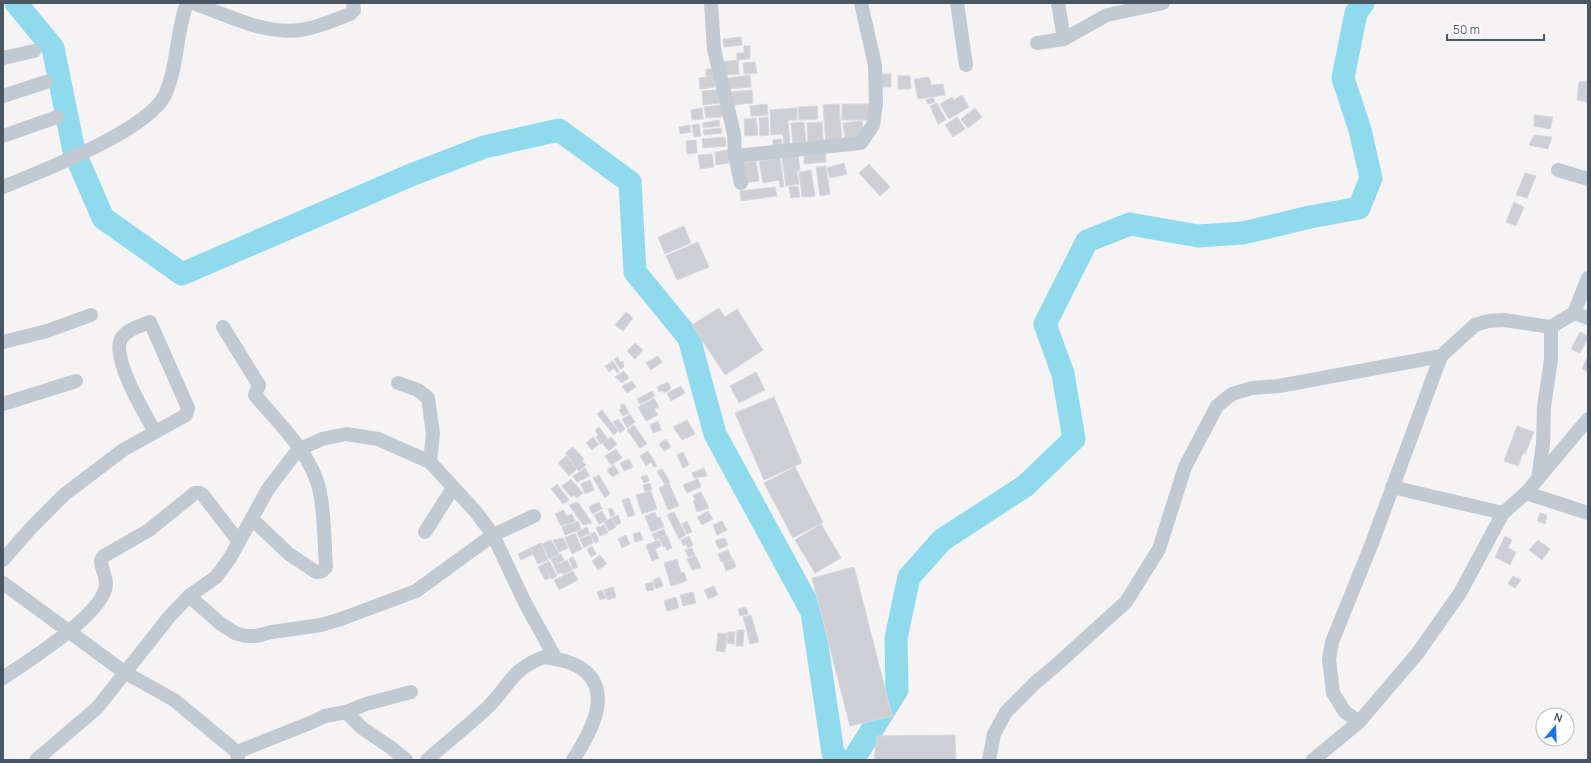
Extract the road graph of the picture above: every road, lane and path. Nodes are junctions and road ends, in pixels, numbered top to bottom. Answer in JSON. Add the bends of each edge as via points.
{"nodes":[{"id":1,"x":187,"y":3,"type":"edge"},
{"id":2,"x":193,"y":3,"type":"edge"},
{"id":3,"x":354,"y":3,"type":"edge"},
{"id":4,"x":711,"y":3,"type":"edge"},
{"id":5,"x":861,"y":3,"type":"edge"},
{"id":6,"x":957,"y":3,"type":"edge"},
{"id":7,"x":1058,"y":3,"type":"edge"},
{"id":8,"x":1163,"y":3,"type":"edge"},
{"id":9,"x":1064,"y":39,"type":"junction"},
{"id":10,"x":1037,"y":43,"type":"dead end"},
{"id":11,"x":34,"y":51,"type":"dead end"},
{"id":12,"x":3,"y":58,"type":"edge"},
{"id":13,"x":966,"y":65,"type":"dead end"},
{"id":14,"x":46,"y":82,"type":"dead end"},
{"id":15,"x":3,"y":96,"type":"edge"},
{"id":16,"x":57,"y":117,"type":"dead end"},
{"id":17,"x":3,"y":136,"type":"edge"},
{"id":18,"x":735,"y":156,"type":"junction"},
{"id":19,"x":1558,"y":170,"type":"dead end"},
{"id":20,"x":1588,"y":179,"type":"edge"},
{"id":21,"x":741,"y":183,"type":"dead end"},
{"id":22,"x":3,"y":187,"type":"edge"},
{"id":23,"x":1588,"y":278,"type":"edge"},
{"id":24,"x":1574,"y":313,"type":"junction"},
{"id":25,"x":91,"y":315,"type":"dead end"},
{"id":26,"x":1588,"y":318,"type":"edge"},
{"id":27,"x":223,"y":327,"type":"dead end"},
{"id":28,"x":1551,"y":327,"type":"junction"},
{"id":29,"x":3,"y":342,"type":"edge"},
{"id":30,"x":1441,"y":356,"type":"junction"},
{"id":31,"x":76,"y":381,"type":"dead end"},
{"id":32,"x":398,"y":383,"type":"dead end"},
{"id":33,"x":3,"y":404,"type":"edge"},
{"id":34,"x":1588,"y":419,"type":"edge"},
{"id":35,"x":155,"y":432,"type":"junction"},
{"id":36,"x":300,"y":449,"type":"junction"},
{"id":37,"x":430,"y":462,"type":"junction"},
{"id":38,"x":1538,"y":479,"type":"junction"},
{"id":39,"x":1392,"y":486,"type":"junction"},
{"id":40,"x":453,"y":488,"type":"junction"},
{"id":41,"x":1526,"y":493,"type":"junction"},
{"id":42,"x":1503,"y":513,"type":"junction"},
{"id":43,"x":1588,"y":513,"type":"edge"},
{"id":44,"x":534,"y":516,"type":"dead end"},
{"id":45,"x":252,"y":519,"type":"junction"},
{"id":46,"x":425,"y":532,"type":"dead end"},
{"id":47,"x":493,"y":535,"type":"junction"},
{"id":48,"x":239,"y":542,"type":"junction"},
{"id":49,"x":3,"y":560,"type":"edge"},
{"id":50,"x":3,"y":583,"type":"edge"},
{"id":51,"x":189,"y":596,"type":"junction"},
{"id":52,"x":69,"y":632,"type":"junction"},
{"id":53,"x":556,"y":659,"type":"junction"},
{"id":54,"x":124,"y":672,"type":"junction"},
{"id":55,"x":3,"y":678,"type":"edge"},
{"id":56,"x":411,"y":692,"type":"dead end"},
{"id":57,"x":346,"y":712,"type":"junction"},
{"id":58,"x":1360,"y":722,"type":"junction"},
{"id":59,"x":389,"y":753,"type":"edge"},
{"id":60,"x":237,"y":756,"type":"edge"},
{"id":61,"x":36,"y":760,"type":"edge"},
{"id":62,"x":406,"y":760,"type":"edge"},
{"id":63,"x":427,"y":760,"type":"edge"},
{"id":64,"x":573,"y":760,"type":"edge"},
{"id":65,"x":989,"y":760,"type":"edge"},
{"id":66,"x":1313,"y":760,"type":"edge"}],
"edges":[{"from":1,"to":22,"type":"street","via":[[182,16],[175,58],[165,93],[158,106],[136,124],[62,163]]},
{"from":2,"to":3,"type":"street","via":[[256,26],[280,31],[301,30],[350,14],[354,10]]},
{"from":4,"to":18,"type":"street","via":[[714,49],[734,134]]},
{"from":5,"to":18,"type":"street","via":[[875,65],[876,102],[873,125],[861,143]]},
{"from":6,"to":13,"type":"street"},
{"from":7,"to":9,"type":"street"},
{"from":8,"to":9,"type":"street","via":[[1107,16]]},
{"from":9,"to":10,"type":"street"},
{"from":11,"to":12,"type":"street"},
{"from":14,"to":15,"type":"street"},
{"from":16,"to":17,"type":"street"},
{"from":18,"to":21,"type":"street"},
{"from":19,"to":20,"type":"street"},
{"from":23,"to":24,"type":"street"},
{"from":24,"to":26,"type":"street"},
{"from":24,"to":28,"type":"street"},
{"from":25,"to":29,"type":"street","via":[[47,331]]},
{"from":27,"to":36,"type":"street","via":[[259,385],[254,395]]},
{"from":28,"to":30,"type":"street","via":[[1488,320],[1475,325]]},
{"from":28,"to":38,"type":"street","via":[[1551,359]]},
{"from":30,"to":39,"type":"street"},
{"from":30,"to":65,"type":"street","via":[[1279,386],[1252,388],[1232,394],[1218,406],[1185,467],[1159,549],[1126,602],[1006,712],[994,734]]},
{"from":31,"to":33,"type":"street"},
{"from":32,"to":37,"type":"street","via":[[418,390],[428,398],[433,434]]},
{"from":34,"to":38,"type":"street"},
{"from":35,"to":35,"type":"street","via":[[125,375],[119,350],[121,339],[128,331],[150,322],[188,408],[186,415]]},
{"from":35,"to":49,"type":"street","via":[[123,450],[65,494]]},
{"from":36,"to":37,"type":"street","via":[[322,439],[346,434],[378,439]]},
{"from":36,"to":45,"type":"street","via":[[272,484]]},
{"from":36,"to":45,"type":"street","via":[[319,487],[326,567],[316,572],[289,554]]},
{"from":37,"to":40,"type":"street"},
{"from":38,"to":41,"type":"street"},
{"from":39,"to":42,"type":"street"},
{"from":39,"to":58,"type":"street","via":[[1332,642],[1329,659],[1336,701],[1345,712]]},
{"from":40,"to":46,"type":"street"},
{"from":40,"to":47,"type":"street"},
{"from":41,"to":42,"type":"street"},
{"from":41,"to":43,"type":"street"},
{"from":42,"to":58,"type":"street","via":[[1460,593],[1417,654]]},
{"from":44,"to":47,"type":"street"},
{"from":45,"to":48,"type":"street"},
{"from":47,"to":51,"type":"street","via":[[416,591],[321,625],[246,636],[235,633],[221,624]]},
{"from":47,"to":53,"type":"street","via":[[525,603]]},
{"from":48,"to":51,"type":"street","via":[[216,577]]},
{"from":48,"to":52,"type":"street","via":[[203,495],[195,493],[149,530],[100,560],[106,584],[99,603]]},
{"from":50,"to":52,"type":"street"},
{"from":51,"to":54,"type":"street"},
{"from":52,"to":54,"type":"street"},
{"from":52,"to":55,"type":"street"},
{"from":53,"to":63,"type":"street","via":[[544,657],[520,668],[492,702],[460,734]]},
{"from":53,"to":64,"type":"street","via":[[574,664],[587,673],[598,695],[598,710]]},
{"from":54,"to":60,"type":"street","via":[[174,700]]},
{"from":54,"to":61,"type":"street","via":[[97,708]]},
{"from":56,"to":57,"type":"street"},
{"from":57,"to":59,"type":"street"},
{"from":57,"to":60,"type":"street","via":[[325,716]]},
{"from":58,"to":66,"type":"street"},
{"from":59,"to":62,"type":"street"}]}
